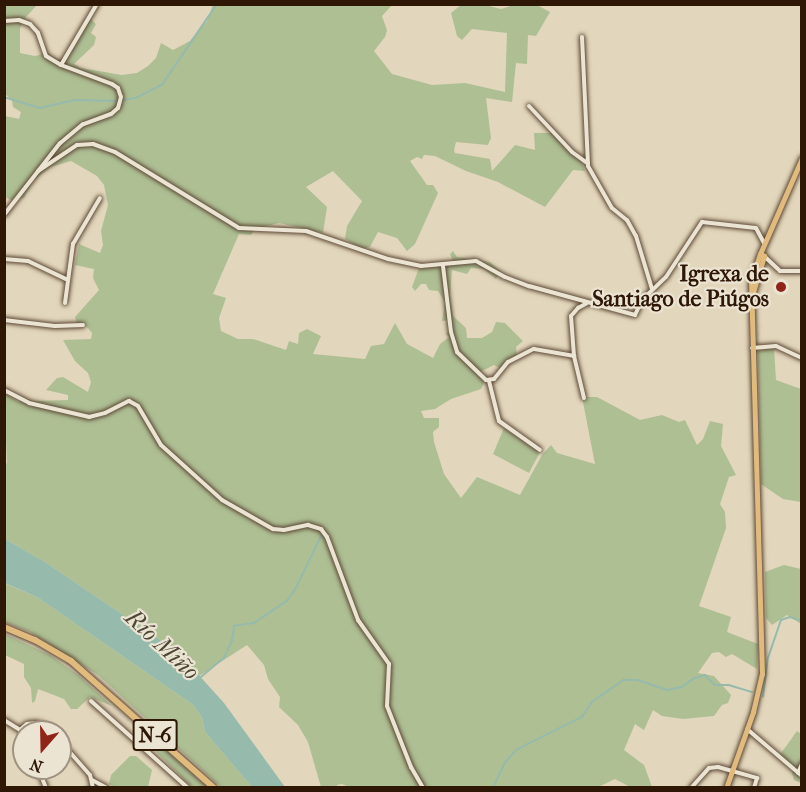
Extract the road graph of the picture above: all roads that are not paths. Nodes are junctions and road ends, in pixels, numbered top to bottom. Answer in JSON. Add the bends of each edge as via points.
{"nodes":[{"id":1,"x":97,"y":4,"type":"edge"},
{"id":2,"x":4,"y":21,"type":"edge"},
{"id":3,"x":582,"y":37,"type":"dead end"},
{"id":4,"x":61,"y":65,"type":"junction"},
{"id":5,"x":529,"y":106,"type":"dead end"},
{"id":6,"x":801,"y":158,"type":"edge"},
{"id":7,"x":587,"y":163,"type":"junction"},
{"id":8,"x":38,"y":171,"type":"junction"},
{"id":9,"x":799,"y":171,"type":"edge"},
{"id":10,"x":100,"y":198,"type":"dead end"},
{"id":11,"x":5,"y":212,"type":"edge"},
{"id":12,"x":764,"y":243,"type":"junction"},
{"id":13,"x":762,"y":255,"type":"junction"},
{"id":14,"x":4,"y":259,"type":"edge"},
{"id":15,"x":443,"y":266,"type":"junction"},
{"id":16,"x":801,"y":271,"type":"edge"},
{"id":17,"x":68,"y":280,"type":"junction"},
{"id":18,"x":652,"y":289,"type":"junction"},
{"id":19,"x":588,"y":302,"type":"junction"},
{"id":20,"x":65,"y":303,"type":"dead end"},
{"id":21,"x":4,"y":320,"type":"edge"},
{"id":22,"x":82,"y":325,"type":"dead end"},
{"id":23,"x":752,"y":348,"type":"junction"},
{"id":24,"x":574,"y":356,"type":"junction"},
{"id":25,"x":801,"y":358,"type":"edge"},
{"id":26,"x":489,"y":381,"type":"junction"},
{"id":27,"x":4,"y":390,"type":"edge"},
{"id":28,"x":584,"y":398,"type":"dead end"},
{"id":29,"x":540,"y":450,"type":"dead end"},
{"id":30,"x":4,"y":627,"type":"edge"},
{"id":31,"x":91,"y":701,"type":"dead end"},
{"id":32,"x":747,"y":729,"type":"junction"},
{"id":33,"x":72,"y":755,"type":"edge"},
{"id":34,"x":801,"y":764,"type":"edge"},
{"id":35,"x":733,"y":769,"type":"junction"},
{"id":36,"x":800,"y":774,"type":"edge"},
{"id":37,"x":92,"y":779,"type":"junction"},
{"id":38,"x":93,"y":788,"type":"edge"},
{"id":39,"x":107,"y":788,"type":"edge"},
{"id":40,"x":188,"y":788,"type":"edge"},
{"id":41,"x":214,"y":788,"type":"edge"},
{"id":42,"x":423,"y":788,"type":"edge"},
{"id":43,"x":691,"y":788,"type":"edge"},
{"id":44,"x":726,"y":788,"type":"edge"},
{"id":45,"x":754,"y":788,"type":"edge"}],
"edges":[{"from":1,"to":4,"type":"street"},
{"from":2,"to":4,"type":"street","via":[[30,24],[38,33],[46,56]]},
{"from":3,"to":7,"type":"street"},
{"from":4,"to":8,"type":"street","via":[[118,88],[120,103],[111,114],[82,124],[60,143]]},
{"from":5,"to":7,"type":"street"},
{"from":6,"to":9,"type":"main road"},
{"from":7,"to":18,"type":"street","via":[[612,208],[627,220],[636,236]]},
{"from":8,"to":11,"type":"street"},
{"from":8,"to":15,"type":"street","via":[[77,145],[93,144],[115,152],[239,228],[306,231],[388,259]]},
{"from":9,"to":12,"type":"main road"},
{"from":10,"to":17,"type":"street","via":[[73,244]]},
{"from":12,"to":13,"type":"main road"},
{"from":12,"to":18,"type":"street","via":[[758,228],[702,222],[666,277]]},
{"from":13,"to":16,"type":"street","via":[[780,271]]},
{"from":13,"to":23,"type":"main road","via":[[752,280]]},
{"from":14,"to":17,"type":"street","via":[[28,261]]},
{"from":15,"to":19,"type":"street","via":[[455,261],[476,261],[529,286]]},
{"from":15,"to":26,"type":"street","via":[[457,352]]},
{"from":17,"to":20,"type":"street"},
{"from":18,"to":19,"type":"street","via":[[635,315]]},
{"from":19,"to":24,"type":"street","via":[[571,316]]},
{"from":21,"to":22,"type":"street"},
{"from":23,"to":25,"type":"street","via":[[776,346]]},
{"from":23,"to":32,"type":"main road","via":[[762,645],[759,693]]},
{"from":24,"to":26,"type":"street","via":[[534,349],[508,362]]},
{"from":24,"to":28,"type":"street"},
{"from":26,"to":29,"type":"street","via":[[500,421]]},
{"from":27,"to":42,"type":"street","via":[[29,403],[89,417],[123,402],[135,403],[161,445],[222,500],[273,529],[308,525],[321,529],[358,620],[389,664],[387,706]]},
{"from":30,"to":41,"type":"highway","number":"N-6","via":[[35,639],[71,661]]},
{"from":31,"to":40,"type":"street"},
{"from":32,"to":35,"type":"main road"},
{"from":32,"to":36,"type":"street"},
{"from":33,"to":37,"type":"street"},
{"from":34,"to":36,"type":"street"},
{"from":35,"to":43,"type":"street","via":[[709,768]]},
{"from":35,"to":44,"type":"main road"},
{"from":35,"to":45,"type":"street","via":[[757,778]]},
{"from":37,"to":38,"type":"street"},
{"from":37,"to":39,"type":"street"}]}
